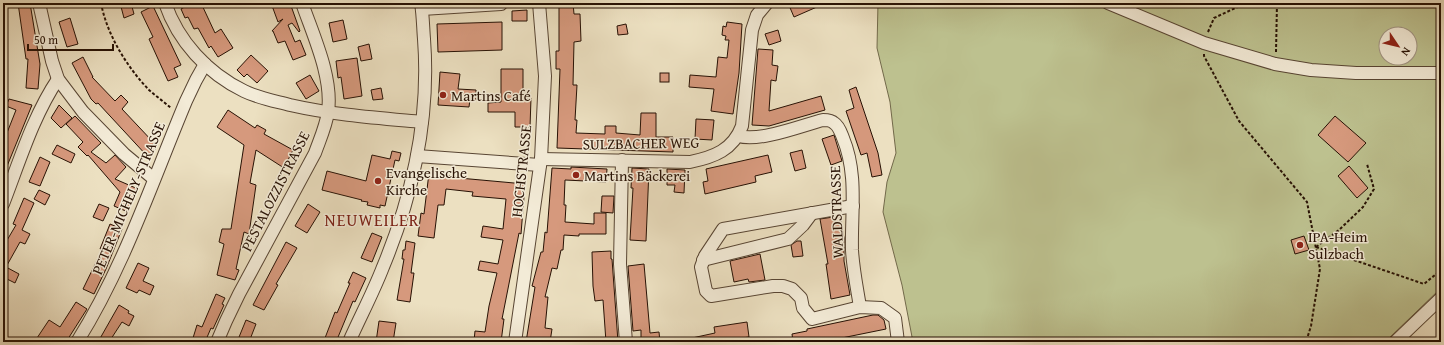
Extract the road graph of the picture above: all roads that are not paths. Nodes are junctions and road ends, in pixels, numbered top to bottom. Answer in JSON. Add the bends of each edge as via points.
{"nodes":[{"id":1,"x":39,"y":3,"type":"edge"},
{"id":2,"x":165,"y":3,"type":"edge"},
{"id":3,"x":302,"y":3,"type":"edge"},
{"id":4,"x":539,"y":3,"type":"edge"},
{"id":5,"x":767,"y":3,"type":"edge"},
{"id":6,"x":1108,"y":3,"type":"edge"},
{"id":7,"x":500,"y":4,"type":"edge"},
{"id":8,"x":421,"y":6,"type":"edge"},
{"id":9,"x":205,"y":64,"type":"junction"},
{"id":10,"x":1441,"y":73,"type":"edge"},
{"id":11,"x":58,"y":79,"type":"junction"},
{"id":12,"x":328,"y":112,"type":"junction"},
{"id":13,"x":422,"y":122,"type":"junction"},
{"id":14,"x":738,"y":136,"type":"junction"},
{"id":15,"x":417,"y":156,"type":"junction"},
{"id":16,"x":622,"y":160,"type":"junction"},
{"id":17,"x":541,"y":162,"type":"junction"},
{"id":18,"x":154,"y":179,"type":"junction"},
{"id":19,"x":3,"y":204,"type":"edge"},
{"id":20,"x":853,"y":206,"type":"junction"},
{"id":21,"x":812,"y":213,"type":"junction"},
{"id":22,"x":703,"y":260,"type":"junction"},
{"id":23,"x":1441,"y":298,"type":"edge"},
{"id":24,"x":860,"y":307,"type":"junction"},
{"id":25,"x":77,"y":342,"type":"edge"},
{"id":26,"x":217,"y":342,"type":"edge"},
{"id":27,"x":349,"y":342,"type":"edge"},
{"id":28,"x":515,"y":342,"type":"edge"},
{"id":29,"x":626,"y":342,"type":"edge"},
{"id":30,"x":898,"y":342,"type":"edge"},
{"id":31,"x":1395,"y":342,"type":"edge"}],
"edges":[{"from":1,"to":11,"type":"street"},
{"from":2,"to":9,"type":"street","via":[[181,36]]},
{"from":3,"to":12,"type":"street","name":"PESTALOZZISTRASSE","via":[[325,73],[329,98]]},
{"from":4,"to":17,"type":"street","name":"HOCHSTRASSE","via":[[545,76]]},
{"from":5,"to":14,"type":"street","via":[[757,15],[752,30],[742,126]]},
{"from":6,"to":10,"type":"street","via":[[1204,43],[1275,64],[1356,73]]},
{"from":7,"to":8,"type":"street"},
{"from":8,"to":13,"type":"street","via":[[425,49]]},
{"from":9,"to":12,"type":"street","via":[[244,91],[270,100]]},
{"from":9,"to":18,"type":"street","name":"PETER-MICHELY-STRASSE"},
{"from":11,"to":18,"type":"street","via":[[83,112],[124,154]]},
{"from":11,"to":19,"type":"street","via":[[40,110]]},
{"from":12,"to":13,"type":"street"},
{"from":12,"to":26,"type":"street","name":"PESTALOZZISTRASSE","via":[[315,153],[239,294]]},
{"from":13,"to":15,"type":"street"},
{"from":14,"to":16,"type":"street","name":"SULZBACHER WEG","via":[[731,145],[706,159],[690,162]]},
{"from":14,"to":20,"type":"street","name":"WALDSTRASSE","via":[[760,137],[823,120],[835,123],[849,154]]},
{"from":15,"to":17,"type":"street","name":"SULZBACHER WEG"},
{"from":15,"to":27,"type":"street","via":[[396,234]]},
{"from":16,"to":17,"type":"street","name":"SULZBACHER WEG"},
{"from":16,"to":29,"type":"street","via":[[620,264]]},
{"from":17,"to":28,"type":"street","name":"HOCHSTRASSE"},
{"from":18,"to":25,"type":"street","name":"PETER-MICHELY-STRASSE","via":[[108,286]]},
{"from":20,"to":21,"type":"street"},
{"from":20,"to":24,"type":"street","name":"WALDSTRASSE","via":[[852,250]]},
{"from":21,"to":22,"type":"street","via":[[788,238]]},
{"from":21,"to":22,"type":"street","via":[[723,229]]},
{"from":22,"to":24,"type":"street","via":[[702,279],[706,291],[711,296],[783,286],[792,289],[801,298],[803,308],[812,318]]},
{"from":23,"to":31,"type":"street"},
{"from":24,"to":30,"type":"street","via":[[881,308],[895,318]]}]}
